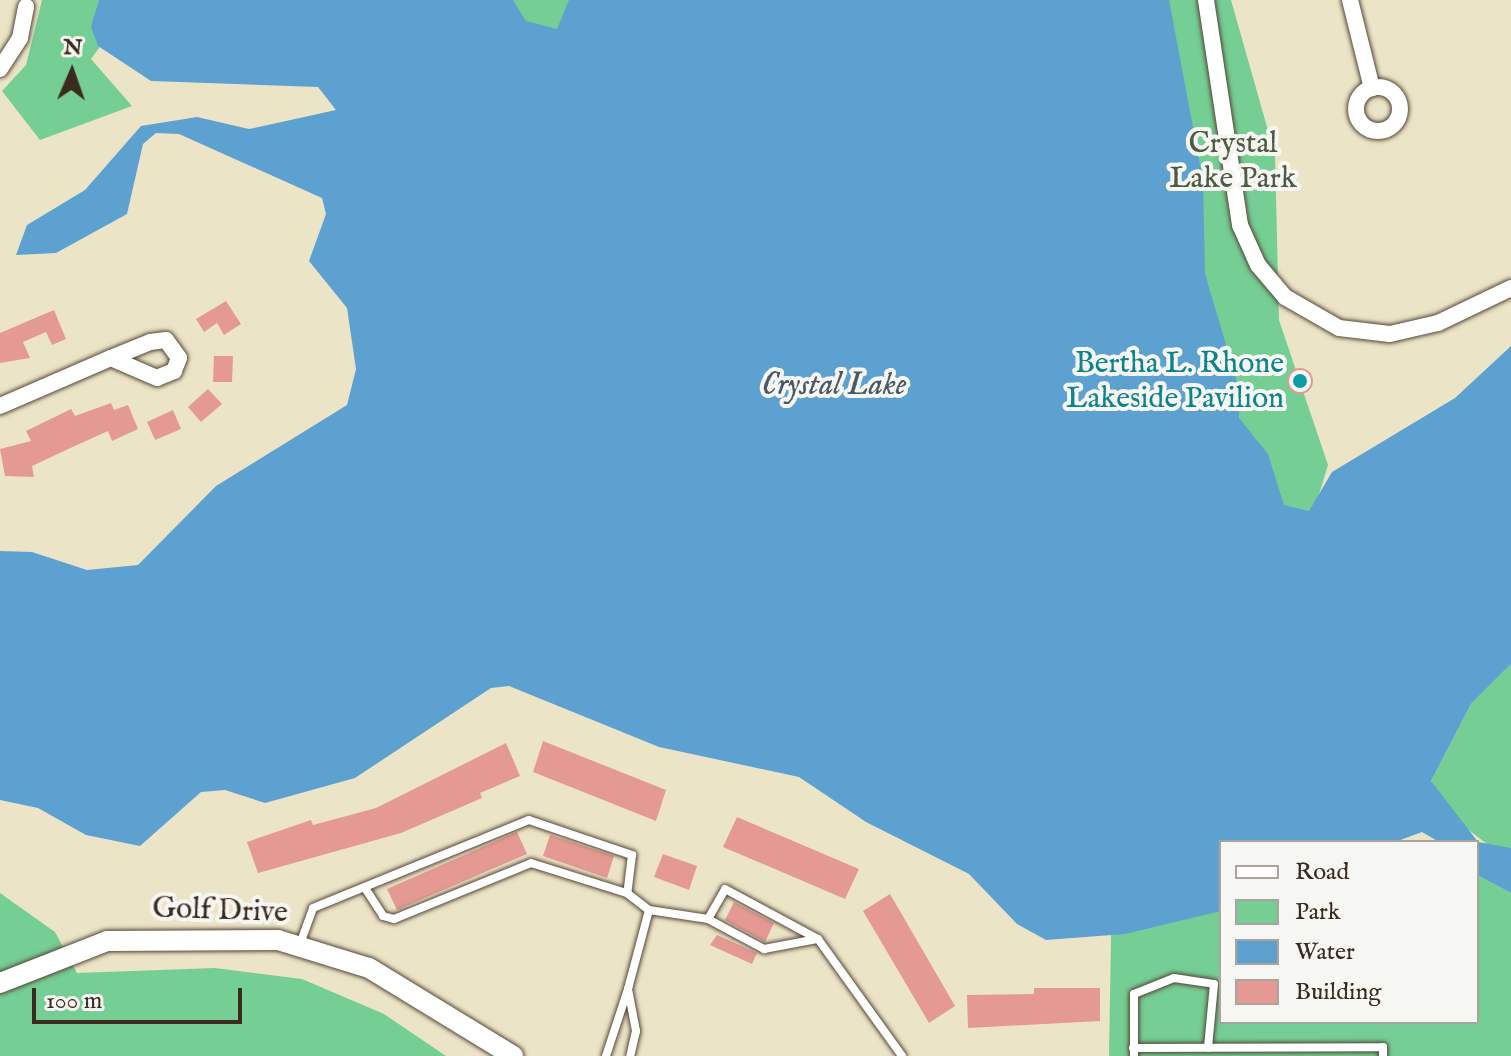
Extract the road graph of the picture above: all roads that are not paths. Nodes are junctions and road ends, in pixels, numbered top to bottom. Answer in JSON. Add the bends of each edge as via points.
{"nodes":[{"id":1,"x":1206,"y":0,"type":"edge"},
{"id":2,"x":1350,"y":0,"type":"edge"},
{"id":3,"x":26,"y":7,"type":"dead end"},
{"id":4,"x":0,"y":69,"type":"edge"},
{"id":5,"x":1372,"y":88,"type":"dead end"},
{"id":6,"x":1511,"y":288,"type":"edge"},
{"id":7,"x":111,"y":358,"type":"dead end"},
{"id":8,"x":0,"y":406,"type":"edge"},
{"id":9,"x":365,"y":888,"type":"junction"},
{"id":10,"x":627,"y":893,"type":"junction"},
{"id":11,"x":649,"y":910,"type":"junction"},
{"id":12,"x":708,"y":919,"type":"junction"},
{"id":13,"x":818,"y":939,"type":"junction"},
{"id":14,"x":300,"y":944,"type":"junction"},
{"id":15,"x":0,"y":983,"type":"edge"},
{"id":16,"x":628,"y":989,"type":"junction"},
{"id":17,"x":1208,"y":1048,"type":"junction"},
{"id":18,"x":1134,"y":1052,"type":"edge"},
{"id":19,"x":1310,"y":1052,"type":"edge"},
{"id":20,"x":513,"y":1056,"type":"edge"},
{"id":21,"x":606,"y":1056,"type":"edge"},
{"id":22,"x":630,"y":1056,"type":"edge"},
{"id":23,"x":902,"y":1056,"type":"edge"},
{"id":24,"x":1383,"y":1056,"type":"edge"}],
"edges":[{"from":1,"to":6,"type":"street","via":[[1240,225],[1258,265],[1285,297],[1339,328],[1390,334],[1438,323]]},
{"from":2,"to":5,"type":"street"},
{"from":3,"to":4,"type":"street","via":[[20,38]]},
{"from":7,"to":8,"type":"street"},
{"from":9,"to":10,"type":"lane","via":[[383,916],[394,919],[531,863]]},
{"from":9,"to":10,"type":"lane","via":[[529,820],[632,855]]},
{"from":9,"to":14,"type":"lane","via":[[313,908]]},
{"from":10,"to":11,"type":"lane"},
{"from":11,"to":12,"type":"lane"},
{"from":11,"to":16,"type":"lane"},
{"from":12,"to":13,"type":"lane","via":[[764,949]]},
{"from":12,"to":13,"type":"lane","via":[[725,889]]},
{"from":13,"to":23,"type":"lane"},
{"from":14,"to":15,"type":"street","name":"Golf Drive","via":[[235,935],[119,939],[52,957]]},
{"from":14,"to":20,"type":"street","name":"Golf Drive","via":[[378,973]]},
{"from":16,"to":21,"type":"lane"},
{"from":16,"to":22,"type":"lane","via":[[636,1031]]},
{"from":17,"to":18,"type":"lane"},
{"from":17,"to":18,"type":"lane","via":[[1214,984],[1174,978],[1138,988]]},
{"from":17,"to":19,"type":"lane"},
{"from":19,"to":24,"type":"lane","via":[[1383,1047]]}]}
